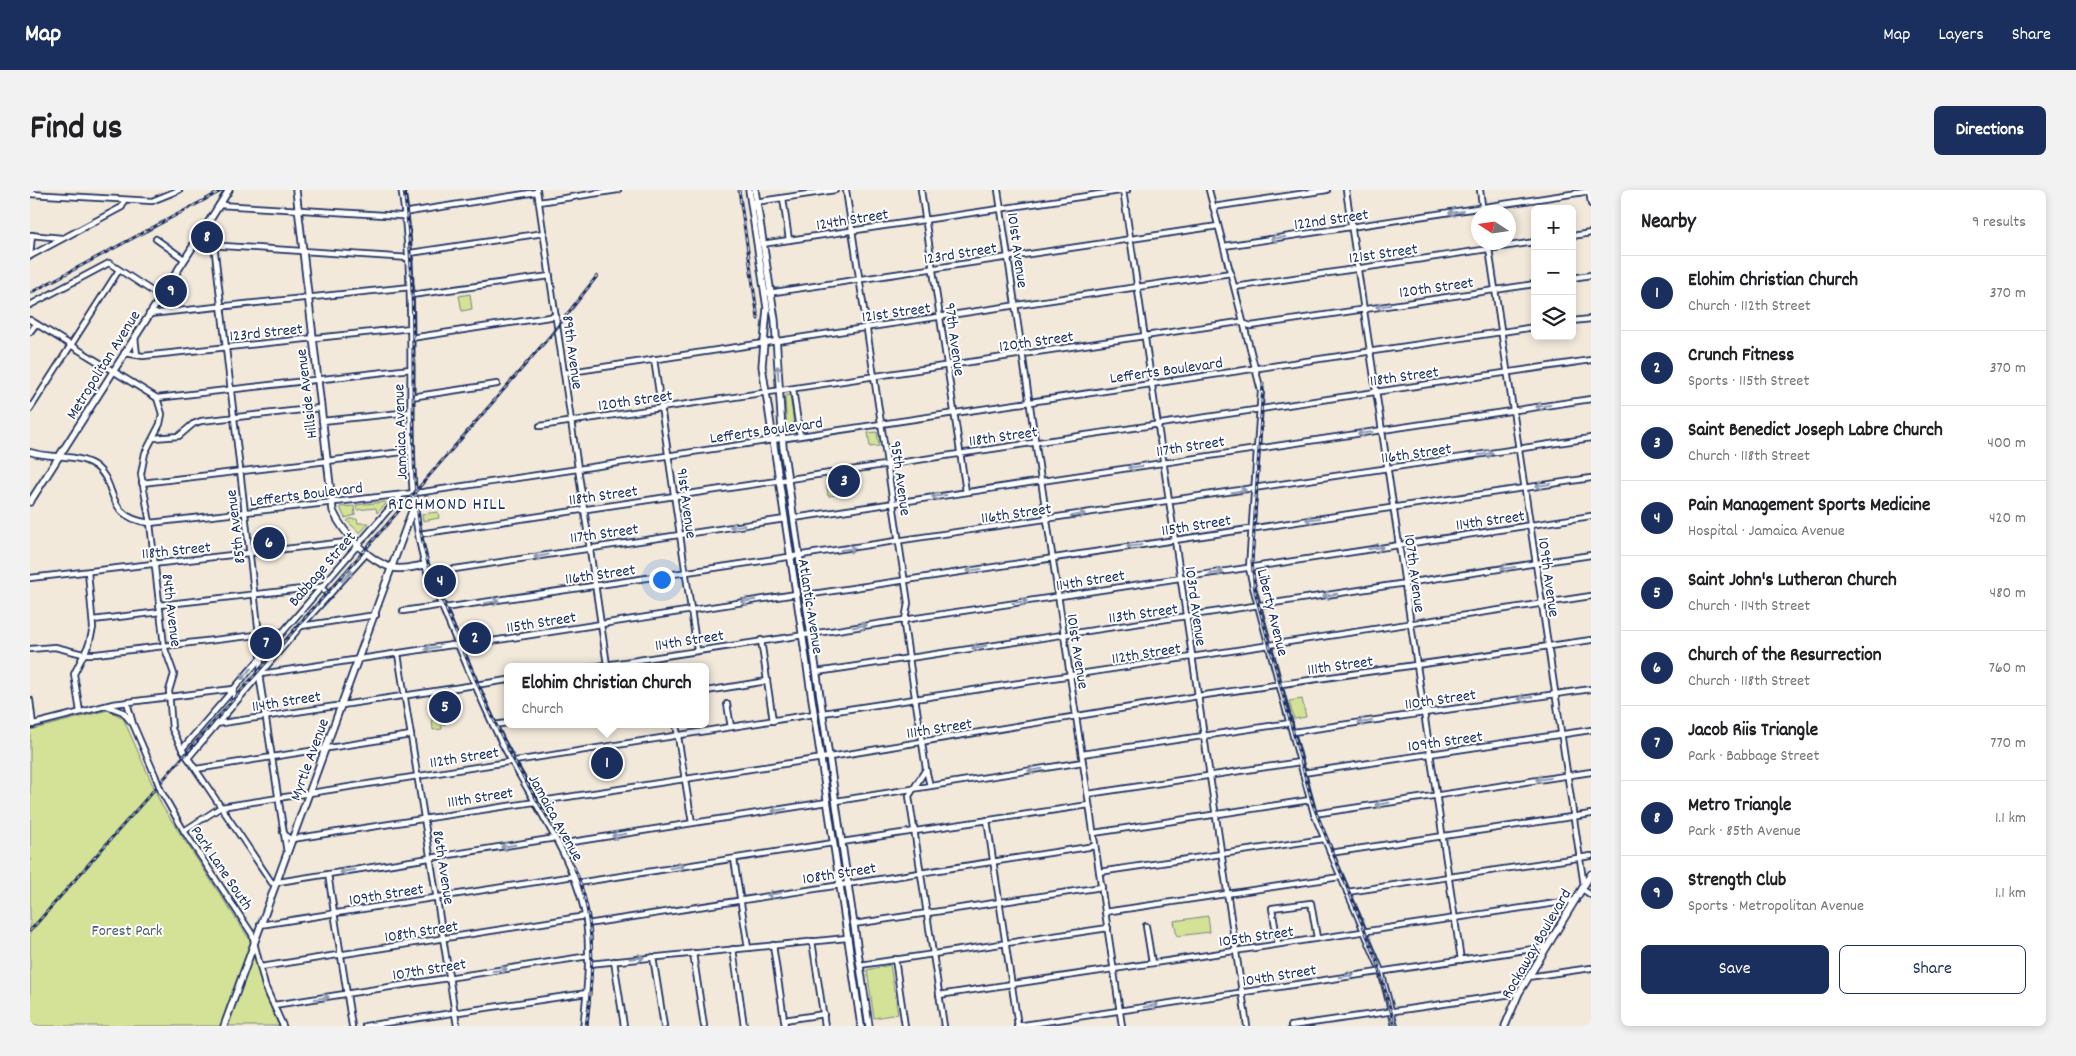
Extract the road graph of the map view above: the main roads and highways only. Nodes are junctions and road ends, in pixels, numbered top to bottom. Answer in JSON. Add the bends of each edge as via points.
{"nodes":[{"id":1,"x":229,"y":190,"type":"edge"},
{"id":2,"x":296,"y":190,"type":"edge"},
{"id":3,"x":402,"y":190,"type":"edge"},
{"id":4,"x":749,"y":190,"type":"edge"},
{"id":5,"x":755,"y":190,"type":"edge"},
{"id":6,"x":754,"y":202,"type":"junction"},
{"id":7,"x":768,"y":293,"type":"junction"},
{"id":8,"x":416,"y":501,"type":"junction"},
{"id":9,"x":30,"y":502,"type":"edge"},
{"id":10,"x":418,"y":522,"type":"junction"},
{"id":11,"x":408,"y":523,"type":"junction"},
{"id":12,"x":425,"y":565,"type":"junction"},
{"id":13,"x":393,"y":568,"type":"junction"},
{"id":14,"x":1591,"y":874,"type":"edge"},
{"id":15,"x":224,"y":1026,"type":"edge"},
{"id":16,"x":584,"y":1026,"type":"edge"},
{"id":17,"x":860,"y":1026,"type":"edge"},
{"id":18,"x":870,"y":1026,"type":"edge"},
{"id":19,"x":1505,"y":1026,"type":"edge"}],
"edges":[{"from":1,"to":9,"type":"main road","name":"Metropolitan Avenue"},
{"from":2,"to":13,"type":"main road","name":"Hillside Avenue","via":[[331,503],[336,519],[352,538],[367,553]]},
{"from":3,"to":8,"type":"main road","name":"Jamaica Avenue","via":[[410,256],[411,451]]},
{"from":4,"to":6,"type":"main road","name":"Atlantic Avenue"},
{"from":5,"to":6,"type":"main road","name":"Atlantic Avenue"},
{"from":6,"to":7,"type":"main road","name":"Atlantic Avenue"},
{"from":7,"to":17,"type":"main road","name":"Atlantic Avenue","via":[[762,366]]},
{"from":18,"to":7,"type":"main road","name":"Atlantic Avenue","one_way":true,"via":[[782,439],[776,341]]},
{"from":8,"to":10,"type":"main road","name":"Jamaica Avenue"},
{"from":8,"to":11,"type":"main road","name":"Myrtle Avenue"},
{"from":10,"to":11,"type":"main road"},
{"from":10,"to":12,"type":"main road","name":"Jamaica Avenue"},
{"from":11,"to":13,"type":"main road","name":"Myrtle Avenue"},
{"from":12,"to":13,"type":"main road"},
{"from":12,"to":16,"type":"main road","name":"Jamaica Avenue","via":[[511,762],[556,838],[577,883],[586,916],[589,956]]},
{"from":13,"to":15,"type":"main road","name":"Myrtle Avenue"},
{"from":14,"to":19,"type":"main road","name":"Rockaway Boulevard","via":[[1528,977]]}]}
